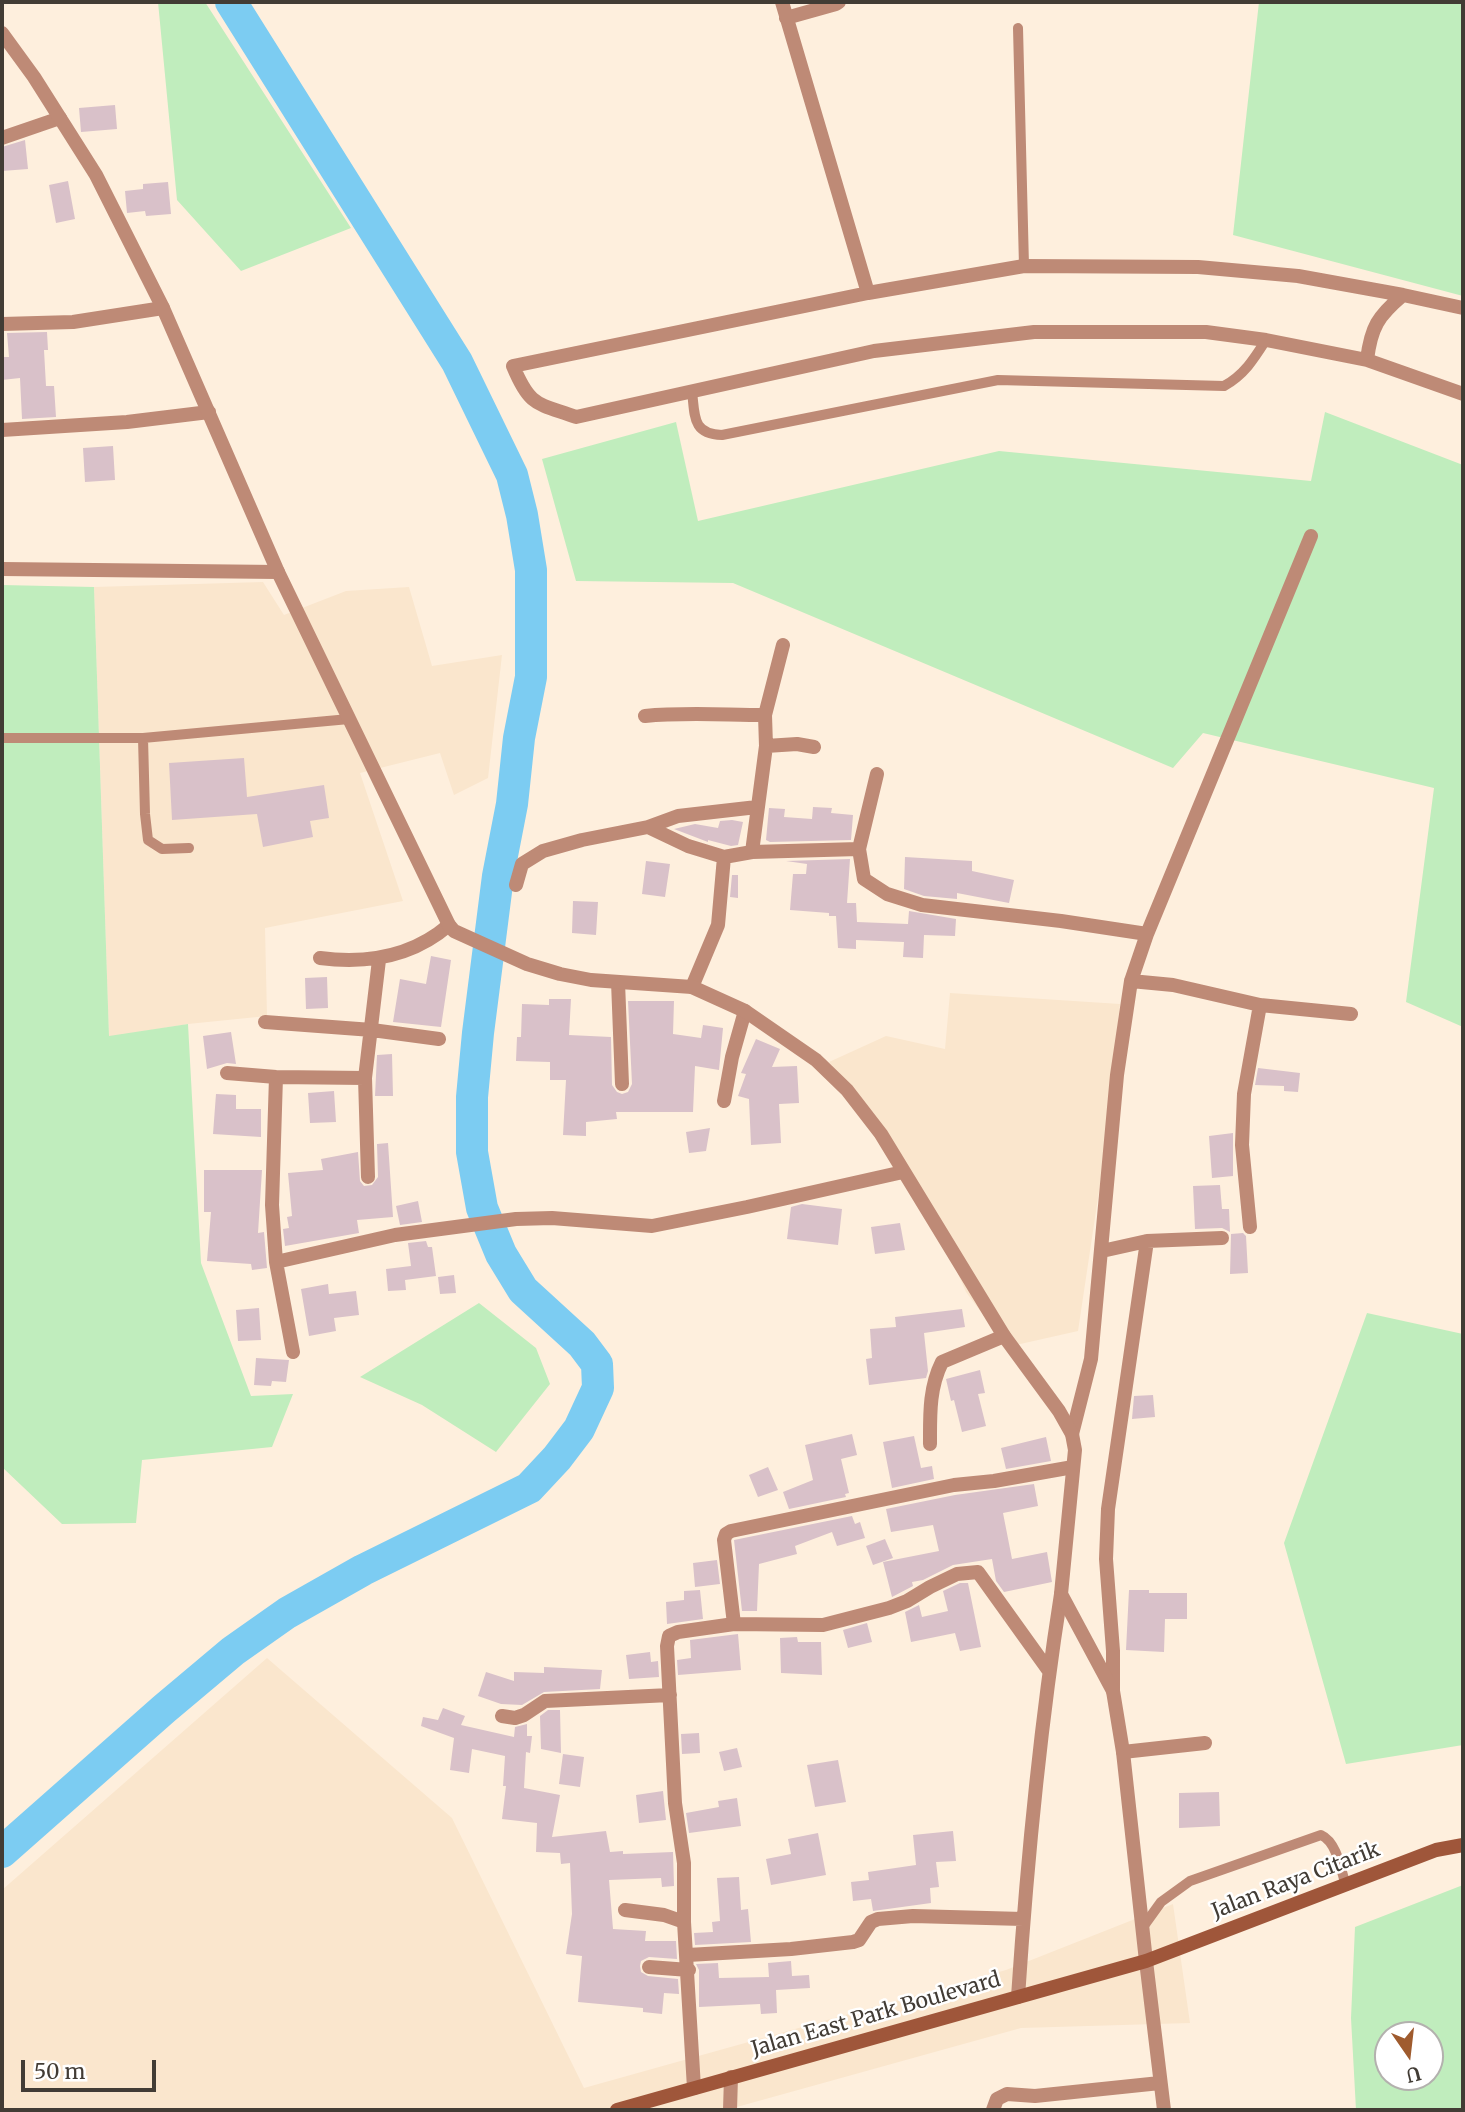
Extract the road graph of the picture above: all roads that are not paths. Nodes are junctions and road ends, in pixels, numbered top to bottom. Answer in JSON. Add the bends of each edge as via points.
{"nodes":[{"id":1,"x":782,"y":2,"type":"edge"},
{"id":2,"x":839,"y":2,"type":"edge"},
{"id":3,"x":786,"y":18,"type":"junction"},
{"id":4,"x":1018,"y":27,"type":"dead end"},
{"id":5,"x":2,"y":33,"type":"edge"},
{"id":6,"x":60,"y":118,"type":"junction"},
{"id":7,"x":2,"y":138,"type":"edge"},
{"id":8,"x":1024,"y":266,"type":"junction"},
{"id":9,"x":867,"y":293,"type":"junction"},
{"id":10,"x":1403,"y":295,"type":"junction"},
{"id":11,"x":163,"y":308,"type":"junction"},
{"id":12,"x":1463,"y":308,"type":"edge"},
{"id":13,"x":2,"y":324,"type":"edge"},
{"id":14,"x":1266,"y":340,"type":"junction"},
{"id":15,"x":1367,"y":359,"type":"junction"},
{"id":16,"x":692,"y":391,"type":"junction"},
{"id":17,"x":1463,"y":394,"type":"edge"},
{"id":18,"x":209,"y":412,"type":"junction"},
{"id":19,"x":2,"y":430,"type":"edge"},
{"id":20,"x":1311,"y":536,"type":"dead end"},
{"id":21,"x":2,"y":569,"type":"edge"},
{"id":22,"x":278,"y":572,"type":"junction"},
{"id":23,"x":783,"y":645,"type":"dead end"},
{"id":24,"x":765,"y":715,"type":"junction"},
{"id":25,"x":645,"y":716,"type":"dead end"},
{"id":26,"x":349,"y":719,"type":"junction"},
{"id":27,"x":2,"y":738,"type":"edge"},
{"id":28,"x":144,"y":738,"type":"junction"},
{"id":29,"x":766,"y":746,"type":"junction"},
{"id":30,"x":814,"y":747,"type":"dead end"},
{"id":31,"x":877,"y":774,"type":"dead end"},
{"id":32,"x":757,"y":807,"type":"junction"},
{"id":33,"x":648,"y":827,"type":"junction"},
{"id":34,"x":189,"y":848,"type":"dead end"},
{"id":35,"x":859,"y":849,"type":"junction"},
{"id":36,"x":752,"y":852,"type":"junction"},
{"id":37,"x":724,"y":857,"type":"junction"},
{"id":38,"x":516,"y":884,"type":"dead end"},
{"id":39,"x":451,"y":928,"type":"junction"},
{"id":40,"x":1147,"y":934,"type":"junction"},
{"id":41,"x":320,"y":958,"type":"dead end"},
{"id":42,"x":379,"y":960,"type":"junction"},
{"id":43,"x":618,"y":982,"type":"junction"},
{"id":44,"x":1138,"y":982,"type":"junction"},
{"id":45,"x":692,"y":987,"type":"junction"},
{"id":46,"x":1260,"y":1004,"type":"junction"},
{"id":47,"x":745,"y":1011,"type":"junction"},
{"id":48,"x":1351,"y":1014,"type":"dead end"},
{"id":49,"x":265,"y":1022,"type":"dead end"},
{"id":50,"x":372,"y":1030,"type":"junction"},
{"id":51,"x":439,"y":1039,"type":"dead end"},
{"id":52,"x":226,"y":1073,"type":"dead end"},
{"id":53,"x":276,"y":1077,"type":"junction"},
{"id":54,"x":365,"y":1078,"type":"junction"},
{"id":55,"x":622,"y":1084,"type":"dead end"},
{"id":56,"x":724,"y":1101,"type":"dead end"},
{"id":57,"x":904,"y":1172,"type":"junction"},
{"id":58,"x":368,"y":1177,"type":"dead end"},
{"id":59,"x":1250,"y":1227,"type":"dead end"},
{"id":60,"x":1222,"y":1238,"type":"dead end"},
{"id":61,"x":1147,"y":1241,"type":"junction"},
{"id":62,"x":1107,"y":1250,"type":"junction"},
{"id":63,"x":276,"y":1262,"type":"junction"},
{"id":64,"x":1004,"y":1336,"type":"junction"},
{"id":65,"x":293,"y":1352,"type":"dead end"},
{"id":66,"x":1072,"y":1434,"type":"junction"},
{"id":67,"x":930,"y":1444,"type":"dead end"},
{"id":68,"x":1073,"y":1467,"type":"junction"},
{"id":69,"x":1061,"y":1594,"type":"junction"},
{"id":70,"x":734,"y":1624,"type":"junction"},
{"id":71,"x":1049,"y":1671,"type":"junction"},
{"id":72,"x":1112,"y":1691,"type":"junction"},
{"id":73,"x":670,"y":1695,"type":"junction"},
{"id":74,"x":502,"y":1716,"type":"dead end"},
{"id":75,"x":1205,"y":1744,"type":"dead end"},
{"id":76,"x":1123,"y":1752,"type":"junction"},
{"id":77,"x":1463,"y":1844,"type":"edge"},
{"id":78,"x":1346,"y":1886,"type":"junction"},
{"id":79,"x":625,"y":1910,"type":"dead end"},
{"id":80,"x":1023,"y":1919,"type":"junction"},
{"id":81,"x":684,"y":1922,"type":"junction"},
{"id":82,"x":1143,"y":1927,"type":"junction"},
{"id":83,"x":1146,"y":1961,"type":"junction"},
{"id":84,"x":689,"y":1962,"type":"junction"},
{"id":85,"x":649,"y":1967,"type":"dead end"},
{"id":86,"x":1018,"y":1997,"type":"junction"},
{"id":87,"x":731,"y":2077,"type":"junction"},
{"id":88,"x":1160,"y":2083,"type":"junction"},
{"id":89,"x":694,"y":2088,"type":"junction"},
{"id":90,"x":617,"y":2110,"type":"edge"},
{"id":91,"x":730,"y":2110,"type":"edge"},
{"id":92,"x":993,"y":2110,"type":"edge"},
{"id":93,"x":1164,"y":2110,"type":"edge"}],
"edges":[{"from":1,"to":3,"type":"street"},
{"from":2,"to":3,"type":"street"},
{"from":3,"to":9,"type":"street"},
{"from":4,"to":8,"type":"lane"},
{"from":5,"to":6,"type":"street"},
{"from":6,"to":7,"type":"street"},
{"from":6,"to":11,"type":"street","via":[[96,175]]},
{"from":8,"to":9,"type":"street"},
{"from":8,"to":10,"type":"street","via":[[1198,267],[1298,276]]},
{"from":9,"to":16,"type":"street","via":[[513,366],[533,401],[576,417]]},
{"from":10,"to":12,"type":"street"},
{"from":10,"to":15,"type":"street","via":[[1376,323]]},
{"from":11,"to":13,"type":"street","via":[[73,322]]},
{"from":11,"to":18,"type":"street"},
{"from":14,"to":15,"type":"street"},
{"from":14,"to":16,"type":"street","via":[[1206,332],[1034,332],[874,351]]},
{"from":14,"to":16,"type":"lane","via":[[1249,366],[1224,386],[998,380],[722,435],[700,429]]},
{"from":15,"to":17,"type":"street"},
{"from":18,"to":19,"type":"street"},
{"from":18,"to":22,"type":"street"},
{"from":20,"to":40,"type":"street"},
{"from":21,"to":22,"type":"street"},
{"from":22,"to":26,"type":"street"},
{"from":23,"to":24,"type":"street"},
{"from":24,"to":25,"type":"street"},
{"from":24,"to":29,"type":"street"},
{"from":26,"to":28,"type":"lane"},
{"from":26,"to":39,"type":"street"},
{"from":27,"to":28,"type":"lane"},
{"from":28,"to":34,"type":"lane","via":[[148,840],[162,849]]},
{"from":29,"to":30,"type":"street"},
{"from":29,"to":32,"type":"street"},
{"from":31,"to":35,"type":"street"},
{"from":32,"to":33,"type":"street","via":[[678,816]]},
{"from":32,"to":36,"type":"street"},
{"from":33,"to":37,"type":"street"},
{"from":33,"to":38,"type":"street","via":[[543,851],[522,864]]},
{"from":35,"to":36,"type":"street"},
{"from":35,"to":40,"type":"street","via":[[864,879],[887,894],[922,905]]},
{"from":36,"to":37,"type":"street"},
{"from":37,"to":45,"type":"street","via":[[718,925]]},
{"from":39,"to":42,"type":"street"},
{"from":39,"to":43,"type":"street","via":[[508,956],[560,974]]},
{"from":40,"to":44,"type":"street"},
{"from":41,"to":42,"type":"street"},
{"from":42,"to":50,"type":"street"},
{"from":43,"to":45,"type":"street"},
{"from":43,"to":55,"type":"street"},
{"from":44,"to":46,"type":"street"},
{"from":44,"to":62,"type":"street","via":[[1117,1075]]},
{"from":45,"to":47,"type":"street"},
{"from":46,"to":48,"type":"street"},
{"from":46,"to":59,"type":"street","via":[[1244,1094],[1242,1145]]},
{"from":47,"to":56,"type":"street"},
{"from":47,"to":57,"type":"street","via":[[816,1060],[847,1090]]},
{"from":49,"to":50,"type":"street"},
{"from":50,"to":51,"type":"street"},
{"from":50,"to":54,"type":"street"},
{"from":52,"to":53,"type":"street"},
{"from":53,"to":54,"type":"street"},
{"from":53,"to":63,"type":"street","via":[[272,1205]]},
{"from":54,"to":58,"type":"street"},
{"from":57,"to":63,"type":"street","via":[[652,1226],[516,1219],[395,1236]]},
{"from":57,"to":64,"type":"street"},
{"from":60,"to":61,"type":"street"},
{"from":61,"to":62,"type":"street"},
{"from":61,"to":72,"type":"street","via":[[1108,1509]]},
{"from":62,"to":66,"type":"street","via":[[1091,1359]]},
{"from":63,"to":65,"type":"street"},
{"from":64,"to":66,"type":"street"},
{"from":64,"to":67,"type":"street","via":[[942,1362],[930,1401]]},
{"from":66,"to":68,"type":"street"},
{"from":68,"to":69,"type":"street"},
{"from":68,"to":70,"type":"street","via":[[954,1485],[732,1531],[724,1540]]},
{"from":69,"to":71,"type":"street"},
{"from":69,"to":72,"type":"street"},
{"from":70,"to":71,"type":"street","via":[[823,1625],[889,1608],[957,1574],[978,1572]]},
{"from":70,"to":73,"type":"street","via":[[669,1636]]},
{"from":71,"to":80,"type":"street"},
{"from":72,"to":76,"type":"street"},
{"from":73,"to":74,"type":"street","via":[[545,1701],[515,1718]]},
{"from":73,"to":81,"type":"street","via":[[675,1803],[684,1863]]},
{"from":75,"to":76,"type":"street"},
{"from":76,"to":82,"type":"street"},
{"from":77,"to":78,"type":"main road","name":"Jalan Raya Citarik"},
{"from":78,"to":82,"type":"lane","via":[[1333,1847],[1321,1835],[1190,1881],[1161,1902]]},
{"from":78,"to":83,"type":"main road","name":"Jalan Raya Citarik"},
{"from":79,"to":81,"type":"street"},
{"from":80,"to":84,"type":"street","via":[[892,1917],[871,1922],[853,1942]]},
{"from":80,"to":86,"type":"street"},
{"from":81,"to":84,"type":"street"},
{"from":82,"to":83,"type":"street"},
{"from":83,"to":86,"type":"main road","name":"Jalan East Park Boulevard"},
{"from":83,"to":88,"type":"street"},
{"from":84,"to":85,"type":"street"},
{"from":84,"to":89,"type":"street"},
{"from":86,"to":87,"type":"main road","name":"Jalan East Park Boulevard"},
{"from":87,"to":89,"type":"main road","name":"Jalan East Park Boulevard"},
{"from":87,"to":91,"type":"street"},
{"from":88,"to":92,"type":"street","via":[[1007,2094],[997,2099]]},
{"from":88,"to":93,"type":"street"},
{"from":89,"to":90,"type":"main road","name":"Jalan East Park Boulevard"}]}
